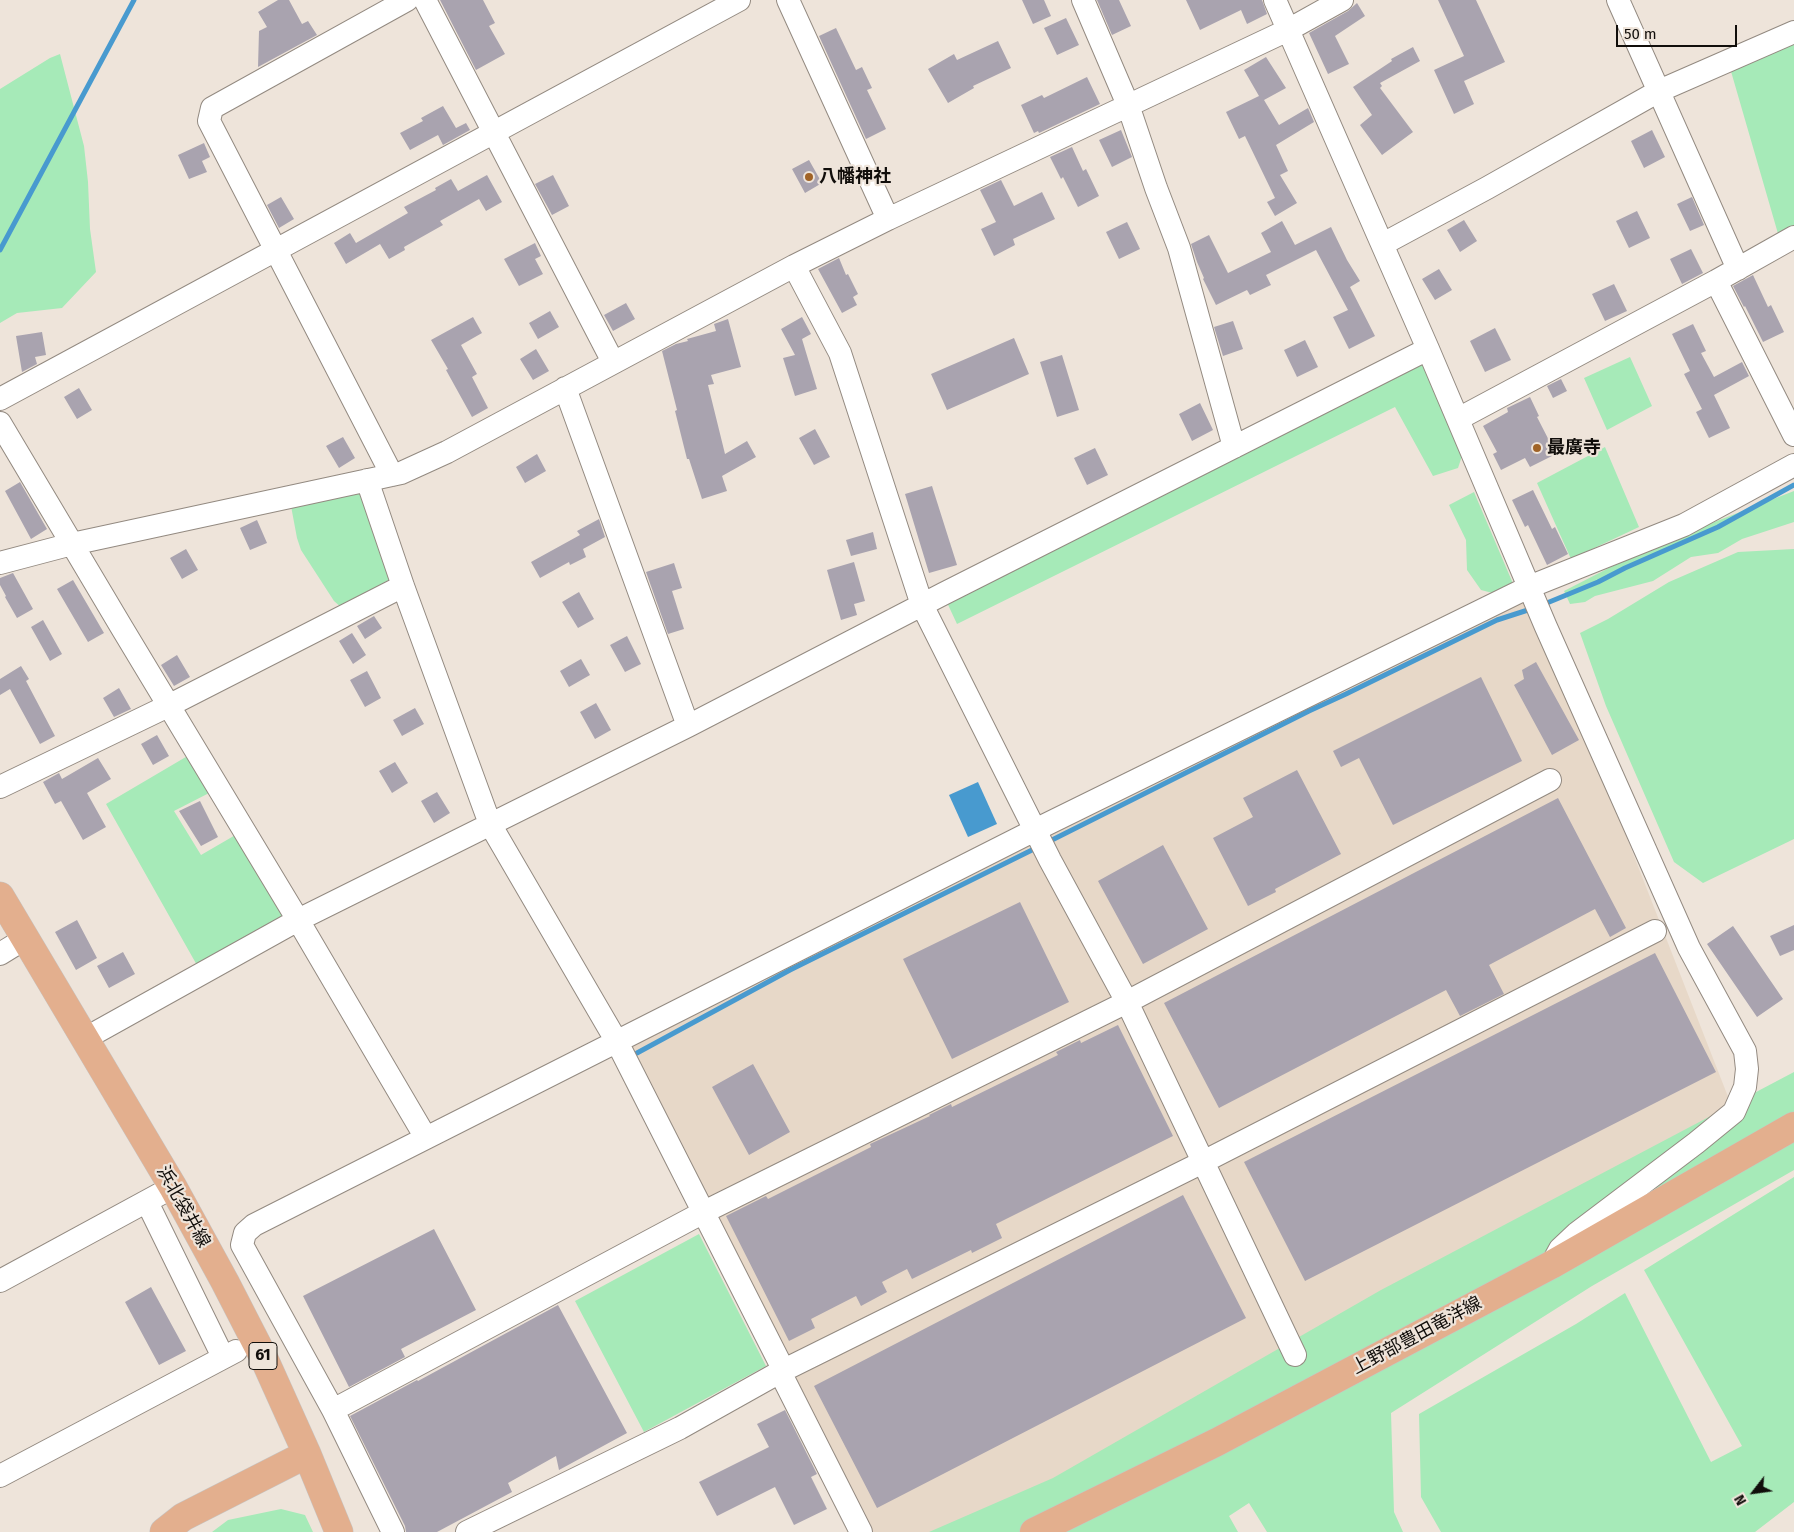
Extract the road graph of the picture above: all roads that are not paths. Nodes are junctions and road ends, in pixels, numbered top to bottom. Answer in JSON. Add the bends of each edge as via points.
{"nodes":[{"id":1,"x":407,"y":0,"type":"edge"},
{"id":2,"x":425,"y":0,"type":"edge"},
{"id":3,"x":739,"y":0,"type":"edge"},
{"id":4,"x":788,"y":0,"type":"edge"},
{"id":5,"x":1083,"y":0,"type":"edge"},
{"id":6,"x":1275,"y":0,"type":"edge"},
{"id":7,"x":1342,"y":0,"type":"edge"},
{"id":8,"x":1618,"y":0,"type":"edge"},
{"id":9,"x":1288,"y":30,"type":"junction"},
{"id":10,"x":1794,"y":32,"type":"edge"},
{"id":11,"x":1659,"y":91,"type":"junction"},
{"id":12,"x":1128,"y":105,"type":"junction"},
{"id":13,"x":495,"y":132,"type":"junction"},
{"id":14,"x":888,"y":219,"type":"junction"},
{"id":15,"x":1794,"y":237,"type":"edge"},
{"id":16,"x":1383,"y":244,"type":"junction"},
{"id":17,"x":276,"y":250,"type":"junction"},
{"id":18,"x":794,"y":266,"type":"junction"},
{"id":19,"x":1738,"y":269,"type":"junction"},
{"id":20,"x":1716,"y":282,"type":"junction"},
{"id":21,"x":1428,"y":349,"type":"junction"},
{"id":22,"x":613,"y":362,"type":"junction"},
{"id":23,"x":565,"y":388,"type":"junction"},
{"id":24,"x":0,"y":400,"type":"edge"},
{"id":25,"x":1458,"y":420,"type":"junction"},
{"id":26,"x":0,"y":423,"type":"edge"},
{"id":27,"x":1794,"y":435,"type":"edge"},
{"id":28,"x":1234,"y":447,"type":"junction"},
{"id":29,"x":1794,"y":465,"type":"edge"},
{"id":30,"x":392,"y":475,"type":"junction"},
{"id":31,"x":367,"y":480,"type":"junction"},
{"id":32,"x":72,"y":544,"type":"junction"},
{"id":33,"x":0,"y":563,"type":"edge"},
{"id":34,"x":403,"y":586,"type":"junction"},
{"id":35,"x":1530,"y":591,"type":"junction"},
{"id":36,"x":922,"y":605,"type":"junction"},
{"id":37,"x":168,"y":706,"type":"junction"},
{"id":38,"x":688,"y":726,"type":"junction"},
{"id":39,"x":1550,"y":780,"type":"dead end"},
{"id":40,"x":0,"y":787,"type":"edge"},
{"id":41,"x":490,"y":824,"type":"junction"},
{"id":42,"x":1037,"y":833,"type":"junction"},
{"id":43,"x":0,"y":896,"type":"edge"},
{"id":44,"x":298,"y":920,"type":"junction"},
{"id":45,"x":1654,"y":931,"type":"dead end"},
{"id":46,"x":26,"y":938,"type":"junction"},
{"id":47,"x":0,"y":954,"type":"edge"},
{"id":48,"x":1126,"y":1002,"type":"junction"},
{"id":49,"x":86,"y":1038,"type":"junction"},
{"id":50,"x":618,"y":1045,"type":"junction"},
{"id":51,"x":1794,"y":1126,"type":"edge"},
{"id":52,"x":426,"y":1138,"type":"junction"},
{"id":53,"x":1203,"y":1162,"type":"junction"},
{"id":54,"x":173,"y":1187,"type":"junction"},
{"id":55,"x":147,"y":1202,"type":"junction"},
{"id":56,"x":702,"y":1212,"type":"junction"},
{"id":57,"x":1551,"y":1265,"type":"junction"},
{"id":58,"x":0,"y":1281,"type":"edge"},
{"id":59,"x":1295,"y":1355,"type":"dead end"},
{"id":60,"x":780,"y":1372,"type":"junction"},
{"id":61,"x":333,"y":1410,"type":"junction"},
{"id":62,"x":307,"y":1454,"type":"junction"},
{"id":63,"x":0,"y":1476,"type":"edge"},
{"id":64,"x":164,"y":1532,"type":"edge"},
{"id":65,"x":339,"y":1532,"type":"edge"},
{"id":66,"x":393,"y":1532,"type":"edge"},
{"id":67,"x":467,"y":1532,"type":"edge"},
{"id":68,"x":861,"y":1532,"type":"edge"},
{"id":69,"x":1034,"y":1532,"type":"edge"}],
"edges":[{"from":1,"to":17,"type":"street","via":[[212,108],[210,121]]},
{"from":2,"to":13,"type":"street"},
{"from":3,"to":13,"type":"street"},
{"from":4,"to":14,"type":"street"},
{"from":5,"to":12,"type":"street"},
{"from":6,"to":9,"type":"street"},
{"from":7,"to":9,"type":"street"},
{"from":8,"to":11,"type":"street"},
{"from":9,"to":12,"type":"street"},
{"from":9,"to":16,"type":"street"},
{"from":10,"to":11,"type":"street"},
{"from":11,"to":16,"type":"street"},
{"from":11,"to":19,"type":"street"},
{"from":12,"to":14,"type":"street"},
{"from":12,"to":28,"type":"street","via":[[1179,248]]},
{"from":13,"to":17,"type":"street"},
{"from":13,"to":22,"type":"street"},
{"from":14,"to":18,"type":"street"},
{"from":15,"to":19,"type":"street"},
{"from":16,"to":21,"type":"street"},
{"from":17,"to":24,"type":"street"},
{"from":17,"to":30,"type":"street"},
{"from":18,"to":22,"type":"street"},
{"from":18,"to":36,"type":"street","via":[[840,353]]},
{"from":19,"to":20,"type":"street"},
{"from":20,"to":25,"type":"street"},
{"from":20,"to":27,"type":"street"},
{"from":21,"to":25,"type":"street"},
{"from":21,"to":28,"type":"street"},
{"from":22,"to":23,"type":"street"},
{"from":23,"to":30,"type":"street","via":[[447,452]]},
{"from":23,"to":38,"type":"street"},
{"from":25,"to":35,"type":"street"},
{"from":26,"to":32,"type":"street"},
{"from":28,"to":36,"type":"street"},
{"from":29,"to":35,"type":"street","via":[[1684,525]]},
{"from":30,"to":31,"type":"street"},
{"from":31,"to":32,"type":"street"},
{"from":31,"to":34,"type":"street"},
{"from":32,"to":33,"type":"street"},
{"from":32,"to":37,"type":"street"},
{"from":34,"to":37,"type":"street"},
{"from":34,"to":41,"type":"street"},
{"from":35,"to":42,"type":"street"},
{"from":35,"to":57,"type":"street","via":[[1689,948],[1744,1051],[1747,1069],[1745,1087],[1734,1112],[1577,1233],[1560,1249]]},
{"from":36,"to":38,"type":"street"},
{"from":36,"to":42,"type":"street"},
{"from":37,"to":40,"type":"street"},
{"from":37,"to":44,"type":"street"},
{"from":38,"to":41,"type":"street"},
{"from":39,"to":48,"type":"street"},
{"from":41,"to":44,"type":"street"},
{"from":41,"to":50,"type":"street"},
{"from":42,"to":48,"type":"street"},
{"from":42,"to":50,"type":"street"},
{"from":43,"to":46,"type":"main road","name":"浜北袋井線","number":"61"},
{"from":44,"to":49,"type":"street"},
{"from":44,"to":52,"type":"street"},
{"from":45,"to":53,"type":"street"},
{"from":46,"to":47,"type":"street"},
{"from":46,"to":49,"type":"main road","name":"浜北袋井線","number":"61"},
{"from":48,"to":53,"type":"street"},
{"from":48,"to":56,"type":"street"},
{"from":49,"to":54,"type":"main road","name":"浜北袋井線","number":"61"},
{"from":50,"to":52,"type":"street"},
{"from":50,"to":56,"type":"street"},
{"from":51,"to":57,"type":"main road","name":"上野部豊田竜洋線"},
{"from":52,"to":61,"type":"street","via":[[254,1225],[245,1233],[242,1245],[279,1331]]},
{"from":53,"to":59,"type":"street"},
{"from":53,"to":60,"type":"street"},
{"from":54,"to":55,"type":"street"},
{"from":54,"to":62,"type":"main road","name":"浜北袋井線","number":"61","via":[[262,1354]]},
{"from":55,"to":58,"type":"street"},
{"from":55,"to":63,"type":"street","via":[[229,1354]]},
{"from":56,"to":60,"type":"street","via":[[780,1363]]},
{"from":56,"to":61,"type":"street"},
{"from":57,"to":69,"type":"main road","name":"上野部豊田竜洋線","via":[[1217,1442]]},
{"from":60,"to":67,"type":"street","via":[[680,1428]]},
{"from":60,"to":68,"type":"street"},
{"from":61,"to":66,"type":"street"},
{"from":62,"to":64,"type":"main road","via":[[182,1517]]},
{"from":62,"to":65,"type":"main road","name":"浜北袋井線","number":"61"}]}
